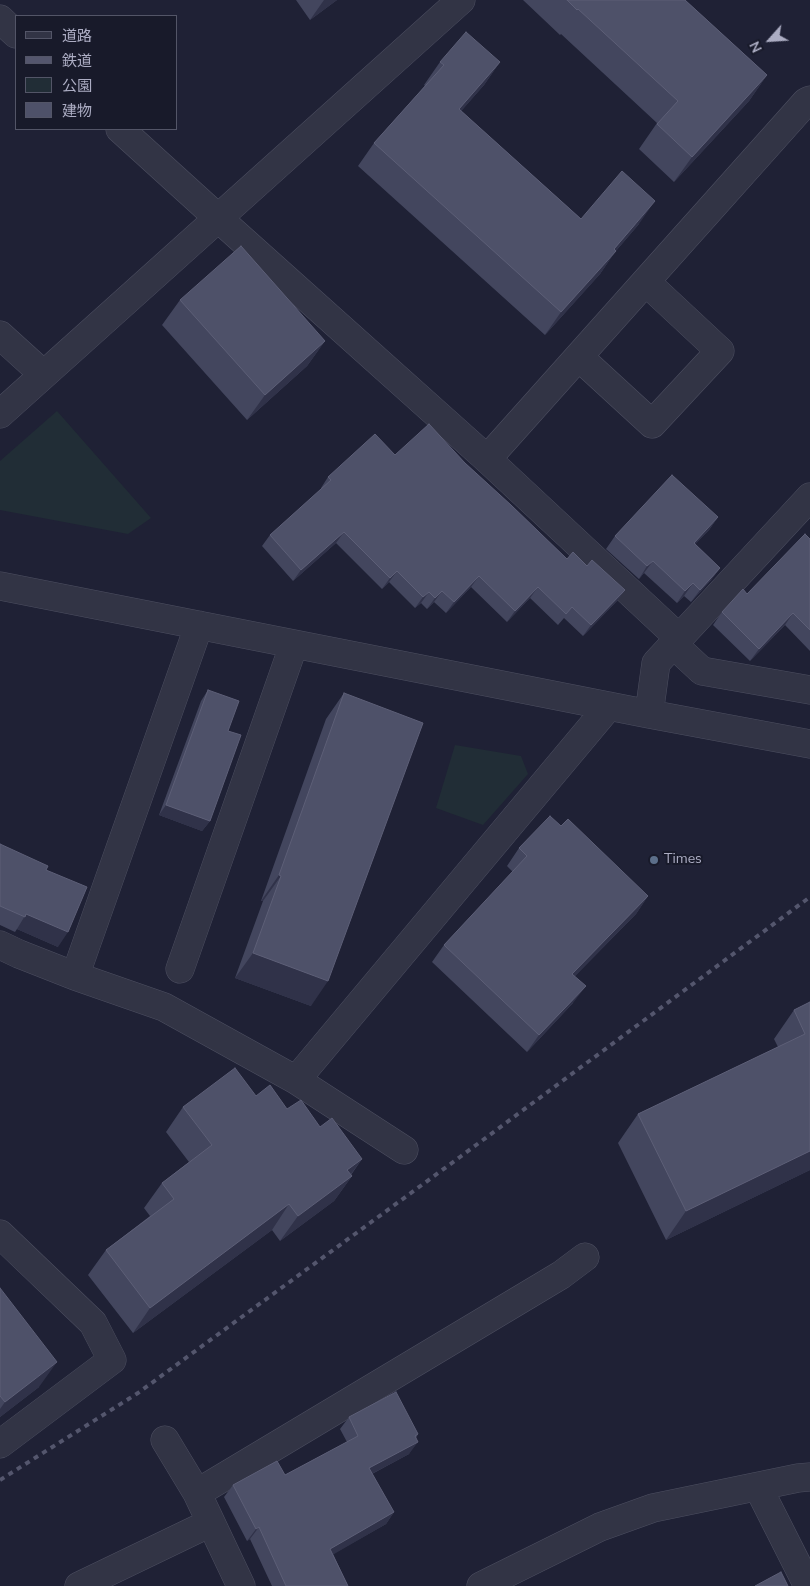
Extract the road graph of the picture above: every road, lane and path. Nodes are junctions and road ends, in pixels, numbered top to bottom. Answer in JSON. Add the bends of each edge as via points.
{"nodes":[{"id":1,"x":461,"y":0,"type":"edge"},
{"id":2,"x":0,"y":19,"type":"edge"},
{"id":3,"x":15,"y":33,"type":"edge"},
{"id":4,"x":810,"y":100,"type":"edge"},
{"id":5,"x":121,"y":130,"type":"edge"},
{"id":6,"x":218,"y":218,"type":"junction"},
{"id":7,"x":646,"y":282,"type":"junction"},
{"id":8,"x":0,"y":335,"type":"edge"},
{"id":9,"x":580,"y":357,"type":"junction"},
{"id":10,"x":43,"y":374,"type":"junction"},
{"id":11,"x":0,"y":414,"type":"edge"},
{"id":12,"x":487,"y":459,"type":"junction"},
{"id":13,"x":810,"y":497,"type":"edge"},
{"id":14,"x":0,"y":586,"type":"edge"},
{"id":15,"x":198,"y":625,"type":"junction"},
{"id":16,"x":676,"y":641,"type":"junction"},
{"id":17,"x":294,"y":644,"type":"junction"},
{"id":18,"x":810,"y":690,"type":"edge"},
{"id":19,"x":609,"y":706,"type":"junction"},
{"id":20,"x":650,"y":714,"type":"junction"},
{"id":21,"x":810,"y":744,"type":"edge"},
{"id":22,"x":0,"y":945,"type":"edge"},
{"id":23,"x":180,"y":968,"type":"dead end"},
{"id":24,"x":75,"y":976,"type":"junction"},
{"id":25,"x":296,"y":1080,"type":"junction"},
{"id":26,"x":404,"y":1150,"type":"dead end"},
{"id":27,"x":0,"y":1234,"type":"edge"},
{"id":28,"x":585,"y":1257,"type":"dead end"},
{"id":29,"x":165,"y":1440,"type":"dead end"},
{"id":30,"x":0,"y":1444,"type":"edge"},
{"id":31,"x":810,"y":1477,"type":"edge"},
{"id":32,"x":758,"y":1487,"type":"junction"},
{"id":33,"x":197,"y":1493,"type":"junction"},
{"id":34,"x":210,"y":1523,"type":"junction"},
{"id":35,"x":79,"y":1586,"type":"edge"},
{"id":36,"x":241,"y":1586,"type":"edge"},
{"id":37,"x":481,"y":1586,"type":"edge"},
{"id":38,"x":808,"y":1586,"type":"edge"}],
"edges":[{"from":1,"to":6,"type":"street"},
{"from":2,"to":3,"type":"street"},
{"from":4,"to":7,"type":"street"},
{"from":5,"to":6,"type":"street"},
{"from":6,"to":10,"type":"street"},
{"from":6,"to":12,"type":"street"},
{"from":7,"to":9,"type":"street"},
{"from":7,"to":9,"type":"street","via":[[720,351],[652,424]]},
{"from":8,"to":10,"type":"street"},
{"from":9,"to":12,"type":"street"},
{"from":10,"to":11,"type":"street"},
{"from":12,"to":16,"type":"street"},
{"from":13,"to":16,"type":"street"},
{"from":14,"to":15,"type":"street"},
{"from":15,"to":17,"type":"street"},
{"from":15,"to":24,"type":"street"},
{"from":16,"to":18,"type":"street","via":[[702,670]]},
{"from":16,"to":20,"type":"street","via":[[656,663]]},
{"from":17,"to":19,"type":"street"},
{"from":17,"to":23,"type":"street"},
{"from":19,"to":20,"type":"street"},
{"from":19,"to":25,"type":"street"},
{"from":20,"to":21,"type":"street"},
{"from":22,"to":24,"type":"street"},
{"from":24,"to":25,"type":"street","via":[[164,1007]]},
{"from":25,"to":26,"type":"street"},
{"from":27,"to":30,"type":"street","via":[[93,1322],[112,1360]]},
{"from":28,"to":33,"type":"street","via":[[561,1275]]},
{"from":29,"to":33,"type":"street"},
{"from":31,"to":32,"type":"street"},
{"from":32,"to":37,"type":"street","via":[[653,1508],[609,1524]]},
{"from":32,"to":38,"type":"street"},
{"from":33,"to":34,"type":"street"},
{"from":34,"to":35,"type":"street"},
{"from":34,"to":36,"type":"street"}]}
